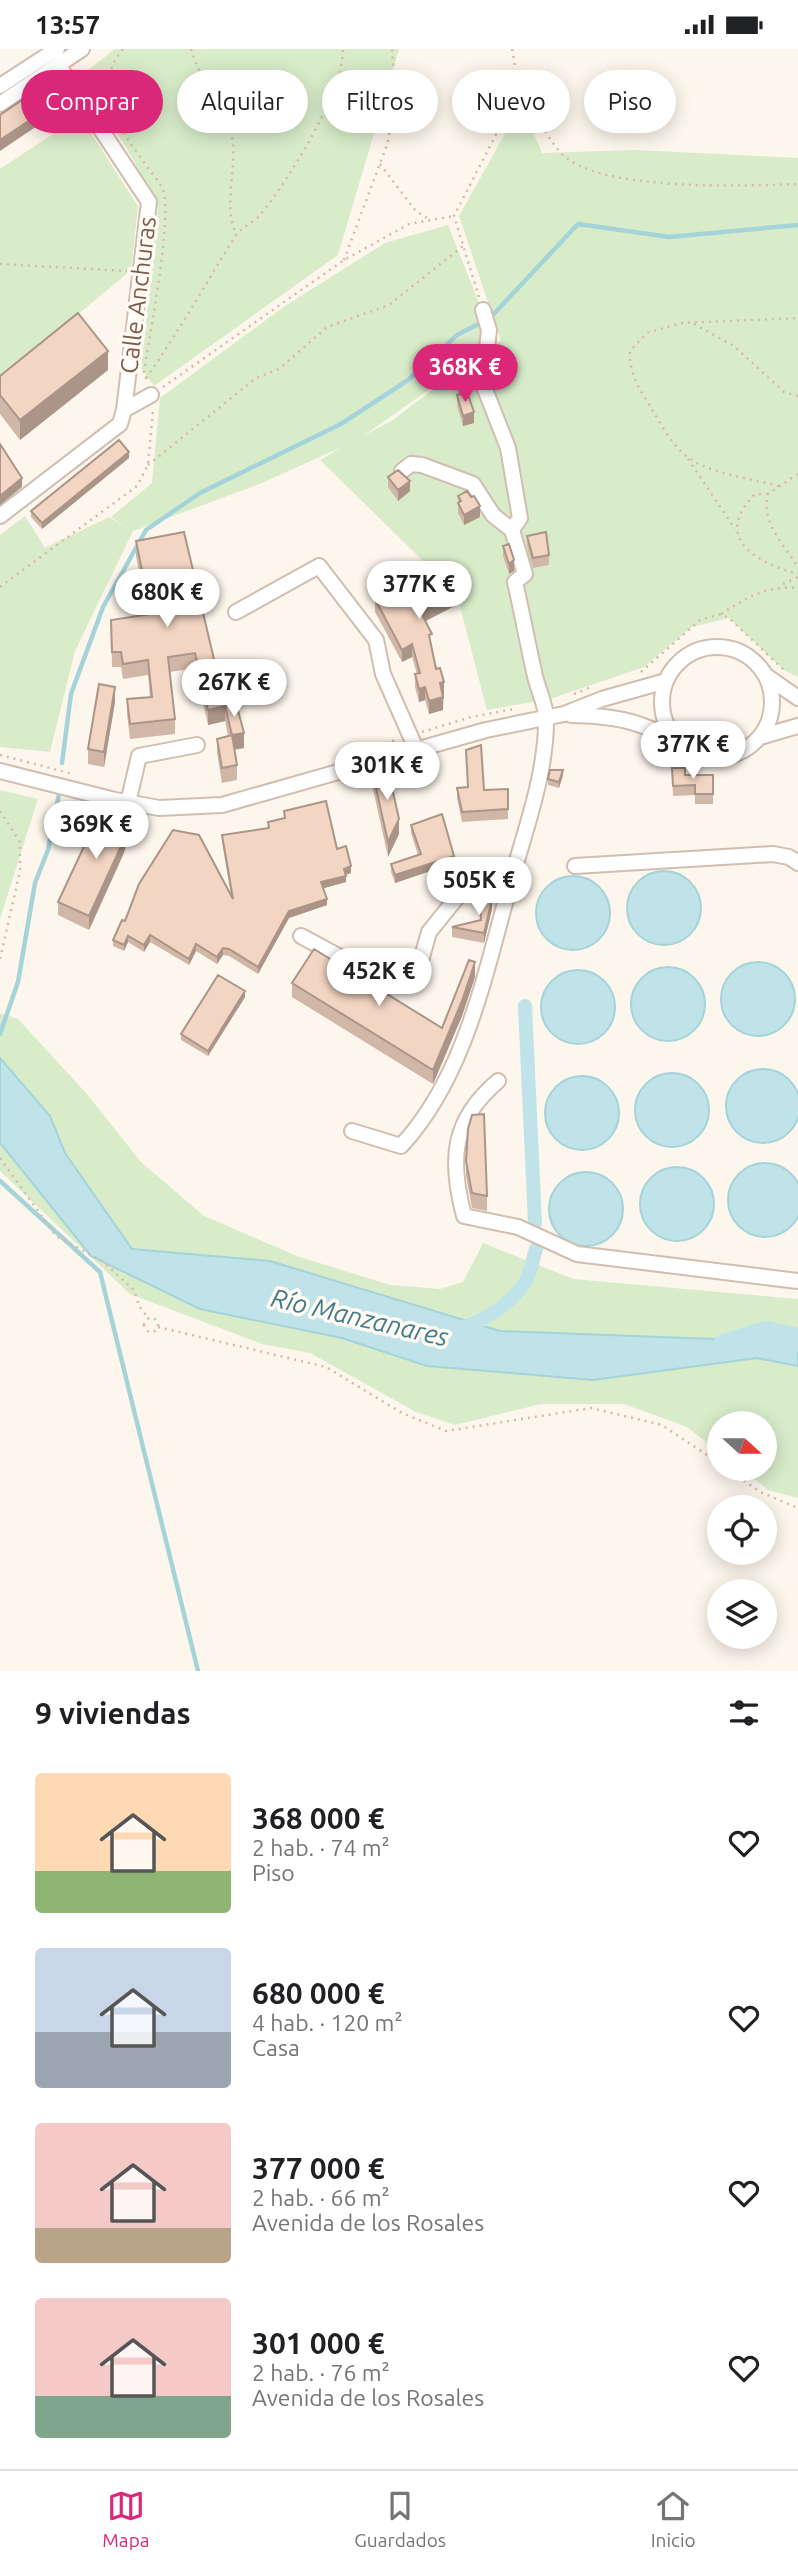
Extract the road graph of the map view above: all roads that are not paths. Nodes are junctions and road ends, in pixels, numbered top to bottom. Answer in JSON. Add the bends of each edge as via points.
{"nodes":[{"id":1,"x":57,"y":49,"type":"edge"},
{"id":2,"x":82,"y":49,"type":"edge"},
{"id":3,"x":59,"y":66,"type":"junction"},
{"id":4,"x":0,"y":86,"type":"edge"},
{"id":5,"x":0,"y":104,"type":"edge"},
{"id":6,"x":483,"y":310,"type":"road end"},
{"id":7,"x":146,"y":398,"type":"road end"},
{"id":8,"x":124,"y":409,"type":"junction"},
{"id":9,"x":402,"y":471,"type":"edge"},
{"id":10,"x":0,"y":516,"type":"edge"},
{"id":11,"x":512,"y":530,"type":"junction"},
{"id":12,"x":236,"y":612,"type":"dead end"},
{"id":13,"x":765,"y":675,"type":"junction"},
{"id":14,"x":666,"y":681,"type":"junction"},
{"id":15,"x":798,"y":698,"type":"edge"},
{"id":16,"x":564,"y":714,"type":"junction"},
{"id":17,"x":546,"y":718,"type":"junction"},
{"id":18,"x":798,"y":726,"type":"edge"},
{"id":19,"x":760,"y":737,"type":"junction"},
{"id":20,"x":677,"y":740,"type":"junction"},
{"id":21,"x":197,"y":745,"type":"dead end"},
{"id":22,"x":416,"y":751,"type":"junction"},
{"id":23,"x":0,"y":771,"type":"edge"},
{"id":24,"x":128,"y":803,"type":"junction"},
{"id":25,"x":798,"y":863,"type":"edge"},
{"id":26,"x":575,"y":866,"type":"dead end"},
{"id":27,"x":514,"y":868,"type":"junction"},
{"id":28,"x":300,"y":936,"type":"dead end"},
{"id":29,"x":498,"y":1081,"type":"dead end"},
{"id":30,"x":352,"y":1131,"type":"dead end"},
{"id":31,"x":798,"y":1282,"type":"edge"}],
"edges":[{"from":1,"to":4,"type":"street"},
{"from":2,"to":3,"type":"street"},
{"from":3,"to":5,"type":"street"},
{"from":3,"to":8,"type":"street","name":"Calle Anchuras","via":[[149,202]]},
{"from":6,"to":11,"type":"street","via":[[489,330],[483,384],[508,448],[520,518]]},
{"from":7,"to":8,"type":"street"},
{"from":8,"to":10,"type":"street","name":"Calle Anchuras","via":[[120,424]]},
{"from":9,"to":11,"type":"street","via":[[411,464],[422,465],[473,484],[493,515]]},
{"from":11,"to":17,"type":"street","via":[[525,575],[515,582]]},
{"from":12,"to":22,"type":"street","via":[[319,566],[376,640],[383,674]]},
{"from":13,"to":14,"type":"street","via":[[740,652],[714,647],[688,655]]},
{"from":13,"to":15,"type":"street"},
{"from":13,"to":19,"type":"street","via":[[772,707]]},
{"from":14,"to":16,"type":"street","via":[[602,698]]},
{"from":14,"to":20,"type":"street","via":[[663,713]]},
{"from":16,"to":17,"type":"street"},
{"from":16,"to":20,"type":"street","via":[[639,722]]},
{"from":17,"to":22,"type":"street"},
{"from":17,"to":27,"type":"street","via":[[531,808]]},
{"from":18,"to":19,"type":"street"},
{"from":19,"to":20,"type":"street","via":[[746,749],[719,757],[692,752]]},
{"from":21,"to":24,"type":"street","via":[[139,756]]},
{"from":22,"to":24,"type":"street","via":[[222,805],[193,809]]},
{"from":23,"to":24,"type":"street"},
{"from":25,"to":26,"type":"street","via":[[773,854]]},
{"from":27,"to":28,"type":"street","via":[[463,890],[429,932],[415,982],[386,982]]},
{"from":27,"to":30,"type":"street","via":[[462,1044],[421,1125],[401,1146]]},
{"from":29,"to":31,"type":"street","via":[[465,1117],[457,1138],[464,1216],[518,1227],[577,1254]]}]}
